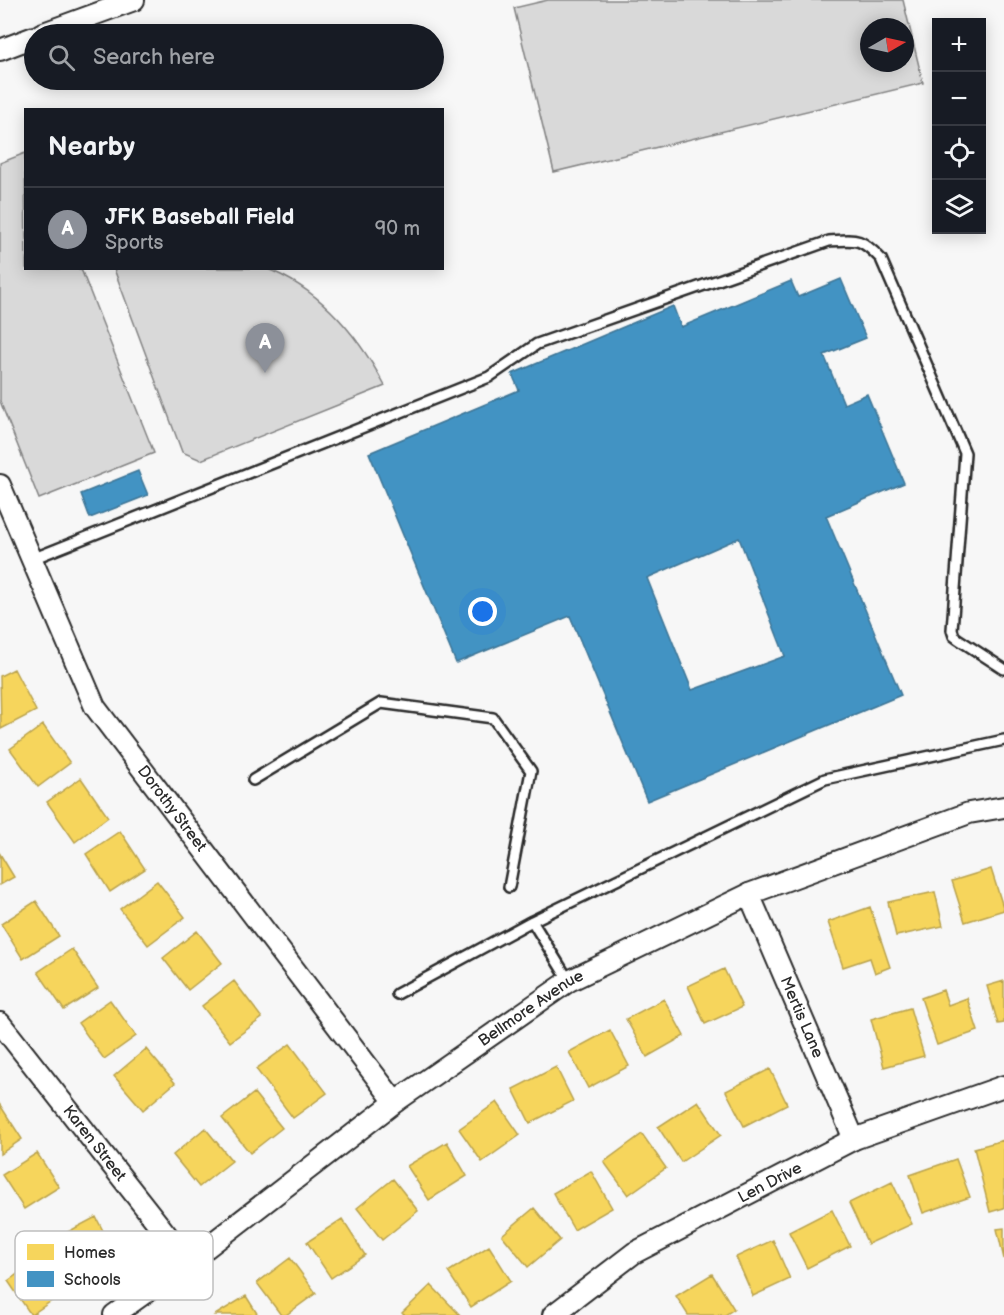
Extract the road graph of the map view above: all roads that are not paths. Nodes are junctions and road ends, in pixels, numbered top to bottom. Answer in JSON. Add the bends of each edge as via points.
{"nodes":[{"id":1,"x":134,"y":0,"type":"edge"},
{"id":2,"x":68,"y":24,"type":"edge"},
{"id":3,"x":24,"y":41,"type":"edge"},
{"id":4,"x":0,"y":50,"type":"edge"},
{"id":5,"x":0,"y":485,"type":"edge"},
{"id":6,"x":32,"y":560,"type":"junction"},
{"id":7,"x":1004,"y":669,"type":"edge"},
{"id":8,"x":1004,"y":740,"type":"edge"},
{"id":9,"x":253,"y":780,"type":"dead end"},
{"id":10,"x":1004,"y":807,"type":"edge"},
{"id":11,"x":509,"y":887,"type":"dead end"},
{"id":12,"x":749,"y":894,"type":"junction"},
{"id":13,"x":532,"y":921,"type":"junction"},
{"id":14,"x":569,"y":981,"type":"junction"},
{"id":15,"x":397,"y":994,"type":"dead end"},
{"id":16,"x":0,"y":1023,"type":"edge"},
{"id":17,"x":1004,"y":1086,"type":"edge"},
{"id":18,"x":395,"y":1102,"type":"junction"},
{"id":19,"x":854,"y":1139,"type":"junction"},
{"id":20,"x":164,"y":1231,"type":"edge"},
{"id":21,"x":213,"y":1243,"type":"edge"},
{"id":22,"x":135,"y":1300,"type":"edge"},
{"id":23,"x":114,"y":1315,"type":"edge"},
{"id":24,"x":553,"y":1315,"type":"edge"}],
"edges":[{"from":1,"to":2,"type":"street"},
{"from":3,"to":4,"type":"street"},
{"from":5,"to":6,"type":"street","name":"Dorothy Street"},
{"from":6,"to":7,"type":"lane","via":[[489,377],[537,344],[829,241],[849,239],[865,242],[881,259],[965,453],[952,630],[954,636]]},
{"from":6,"to":18,"type":"street","name":"Dorothy Street","via":[[95,707]]},
{"from":8,"to":13,"type":"lane","via":[[825,779]]},
{"from":9,"to":11,"type":"lane","via":[[381,703],[493,718],[531,771]]},
{"from":10,"to":12,"type":"street","name":"Bellmore Avenue","via":[[969,813]]},
{"from":12,"to":14,"type":"street","name":"Bellmore Avenue"},
{"from":12,"to":19,"type":"street","name":"Mertis Lane"},
{"from":13,"to":14,"type":"lane"},
{"from":13,"to":15,"type":"lane"},
{"from":14,"to":18,"type":"street","name":"Bellmore Avenue"},
{"from":16,"to":20,"type":"street","name":"Karen Street"},
{"from":17,"to":19,"type":"street","name":"Len Drive"},
{"from":18,"to":21,"type":"street","name":"Bellmore Avenue"},
{"from":19,"to":24,"type":"street","name":"Len Drive","via":[[634,1253]]},
{"from":22,"to":23,"type":"street","name":"Bellmore Avenue"}]}
